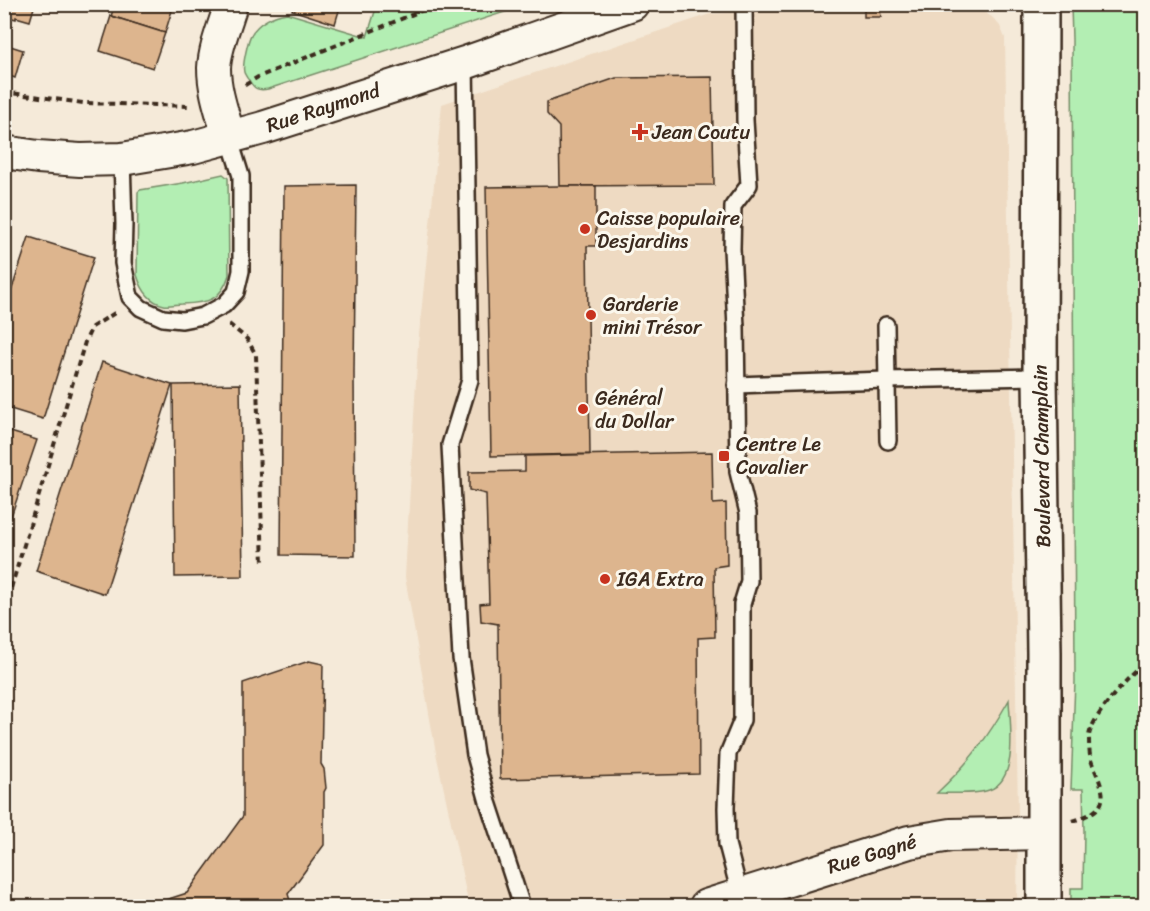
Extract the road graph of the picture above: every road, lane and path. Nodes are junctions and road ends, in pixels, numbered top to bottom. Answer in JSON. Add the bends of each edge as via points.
{"nodes":[{"id":1,"x":231,"y":4,"type":"edge"},
{"id":2,"x":438,"y":4,"type":"edge"},
{"id":3,"x":632,"y":4,"type":"edge"},
{"id":4,"x":744,"y":4,"type":"edge"},
{"id":5,"x":1041,"y":4,"type":"edge"},
{"id":6,"x":465,"y":63,"type":"junction"},
{"id":7,"x":241,"y":88,"type":"dead end"},
{"id":8,"x":4,"y":92,"type":"edge"},
{"id":9,"x":196,"y":106,"type":"dead end"},
{"id":10,"x":229,"y":137,"type":"junction"},
{"id":11,"x":4,"y":152,"type":"edge"},
{"id":12,"x":122,"y":159,"type":"junction"},
{"id":13,"x":120,"y":309,"type":"dead end"},
{"id":14,"x":229,"y":324,"type":"dead end"},
{"id":15,"x":886,"y":325,"type":"dead end"},
{"id":16,"x":1040,"y":377,"type":"junction"},
{"id":17,"x":886,"y":380,"type":"junction"},
{"id":18,"x":736,"y":385,"type":"junction"},
{"id":19,"x":888,"y":441,"type":"dead end"},
{"id":20,"x":263,"y":564,"type":"dead end"},
{"id":21,"x":8,"y":598,"type":"dead end"},
{"id":22,"x":1146,"y":663,"type":"edge"},
{"id":23,"x":1057,"y":828,"type":"junction"},
{"id":24,"x":742,"y":901,"type":"edge"},
{"id":25,"x":522,"y":906,"type":"edge"},
{"id":26,"x":706,"y":906,"type":"edge"},
{"id":27,"x":1044,"y":906,"type":"edge"}],
"edges":[{"from":1,"to":10,"type":"street","via":[[214,67]]},
{"from":2,"to":7,"type":"path","via":[[266,74]]},
{"from":3,"to":6,"type":"street","name":"Rue Raymond"},
{"from":4,"to":18,"type":"lane","via":[[749,185],[733,206]]},
{"from":5,"to":16,"type":"main road","name":"Boulevard Champlain"},
{"from":6,"to":10,"type":"street","name":"Rue Raymond"},
{"from":6,"to":25,"type":"lane","via":[[470,380],[450,445],[461,658],[475,754]]},
{"from":8,"to":9,"type":"path","via":[[83,103]]},
{"from":10,"to":12,"type":"street","name":"Rue Raymond"},
{"from":10,"to":12,"type":"lane","via":[[241,176],[241,271],[236,292],[224,305],[203,316],[163,318],[141,308],[130,297],[123,263]]},
{"from":11,"to":12,"type":"street","name":"Rue Raymond","via":[[59,159]]},
{"from":13,"to":21,"type":"path","via":[[92,327],[85,342]]},
{"from":14,"to":20,"type":"path","via":[[247,339],[256,355]]},
{"from":15,"to":17,"type":"lane"},
{"from":16,"to":17,"type":"lane"},
{"from":16,"to":23,"type":"main road","name":"Boulevard Champlain","via":[[1044,652]]},
{"from":17,"to":18,"type":"lane"},
{"from":17,"to":19,"type":"lane"},
{"from":18,"to":24,"type":"lane","via":[[738,472],[748,513],[749,581],[742,604],[742,720],[728,754],[726,808],[727,844]]},
{"from":22,"to":23,"type":"path","via":[[1116,692],[1089,734],[1090,756],[1103,794],[1099,807]]},
{"from":23,"to":24,"type":"street","name":"Rue Gagné","via":[[951,835],[909,842]]},
{"from":23,"to":27,"type":"main road","name":"Boulevard Champlain"},
{"from":24,"to":26,"type":"street","name":"Rue Gagné"}]}
